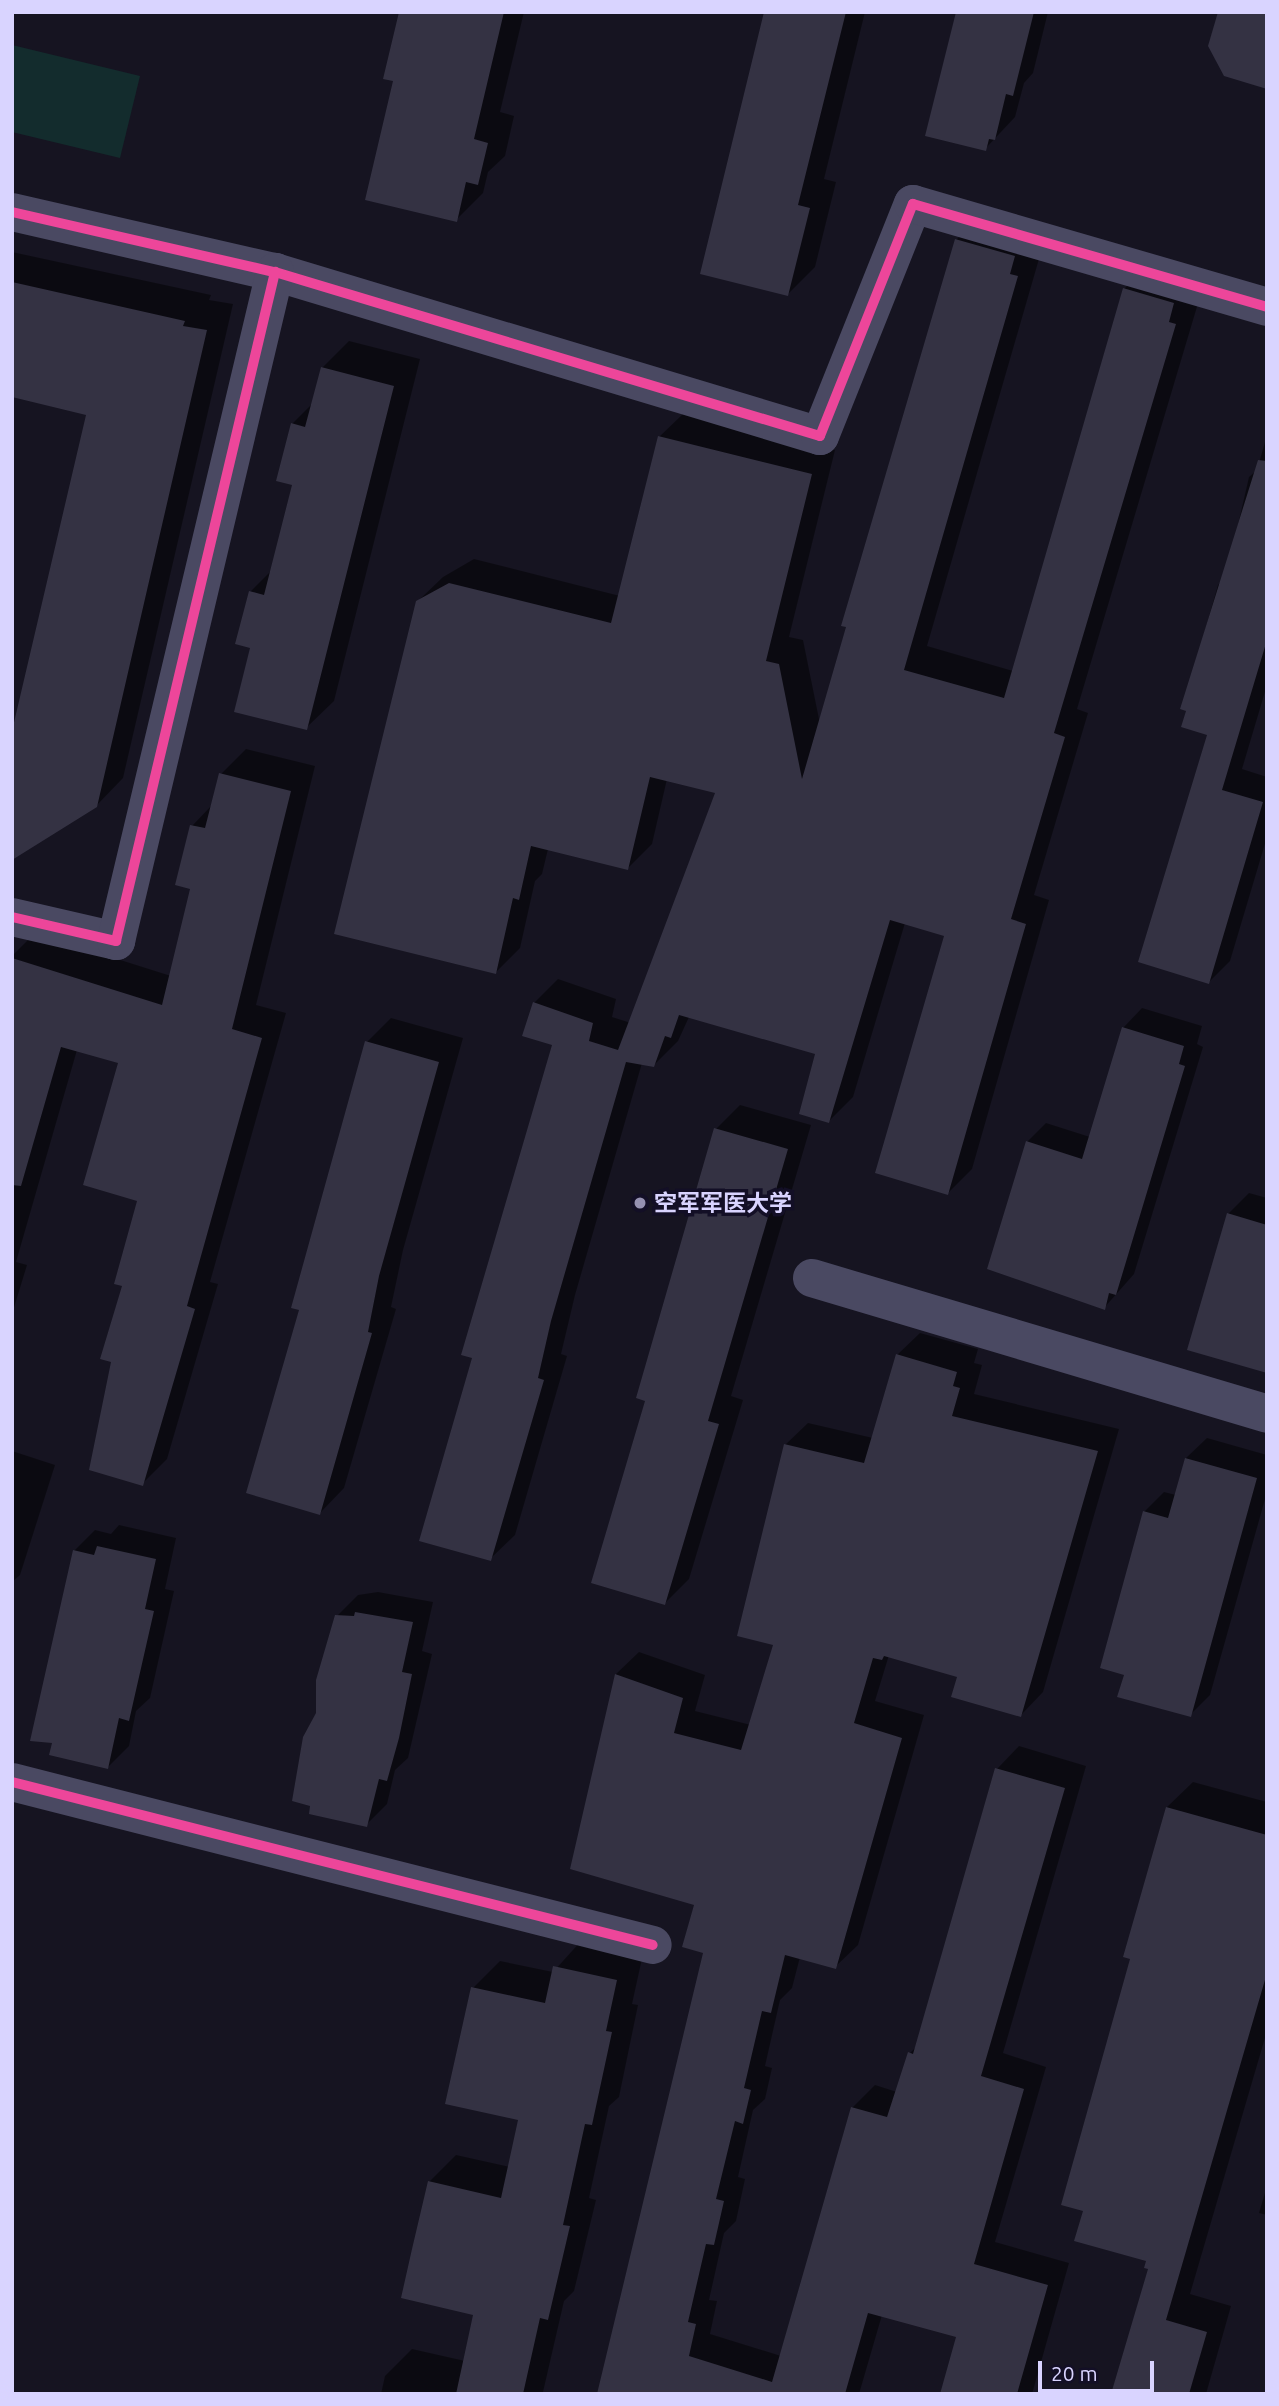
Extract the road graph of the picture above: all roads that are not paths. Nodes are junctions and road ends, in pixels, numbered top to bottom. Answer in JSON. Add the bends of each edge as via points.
{"nodes":[{"id":1,"x":12,"y":212,"type":"edge"},
{"id":2,"x":275,"y":272,"type":"junction"},
{"id":3,"x":1267,"y":307,"type":"edge"},
{"id":4,"x":12,"y":918,"type":"edge"},
{"id":5,"x":812,"y":1278,"type":"dead end"},
{"id":6,"x":1267,"y":1415,"type":"edge"},
{"id":7,"x":12,"y":1782,"type":"edge"},
{"id":8,"x":653,"y":1945,"type":"dead end"}],
"edges":[{"from":1,"to":2,"type":"street"},
{"from":2,"to":3,"type":"street","via":[[820,436],[913,204]]},
{"from":2,"to":4,"type":"street","via":[[116,941]]},
{"from":5,"to":6,"type":"street"},
{"from":7,"to":8,"type":"street"}]}
